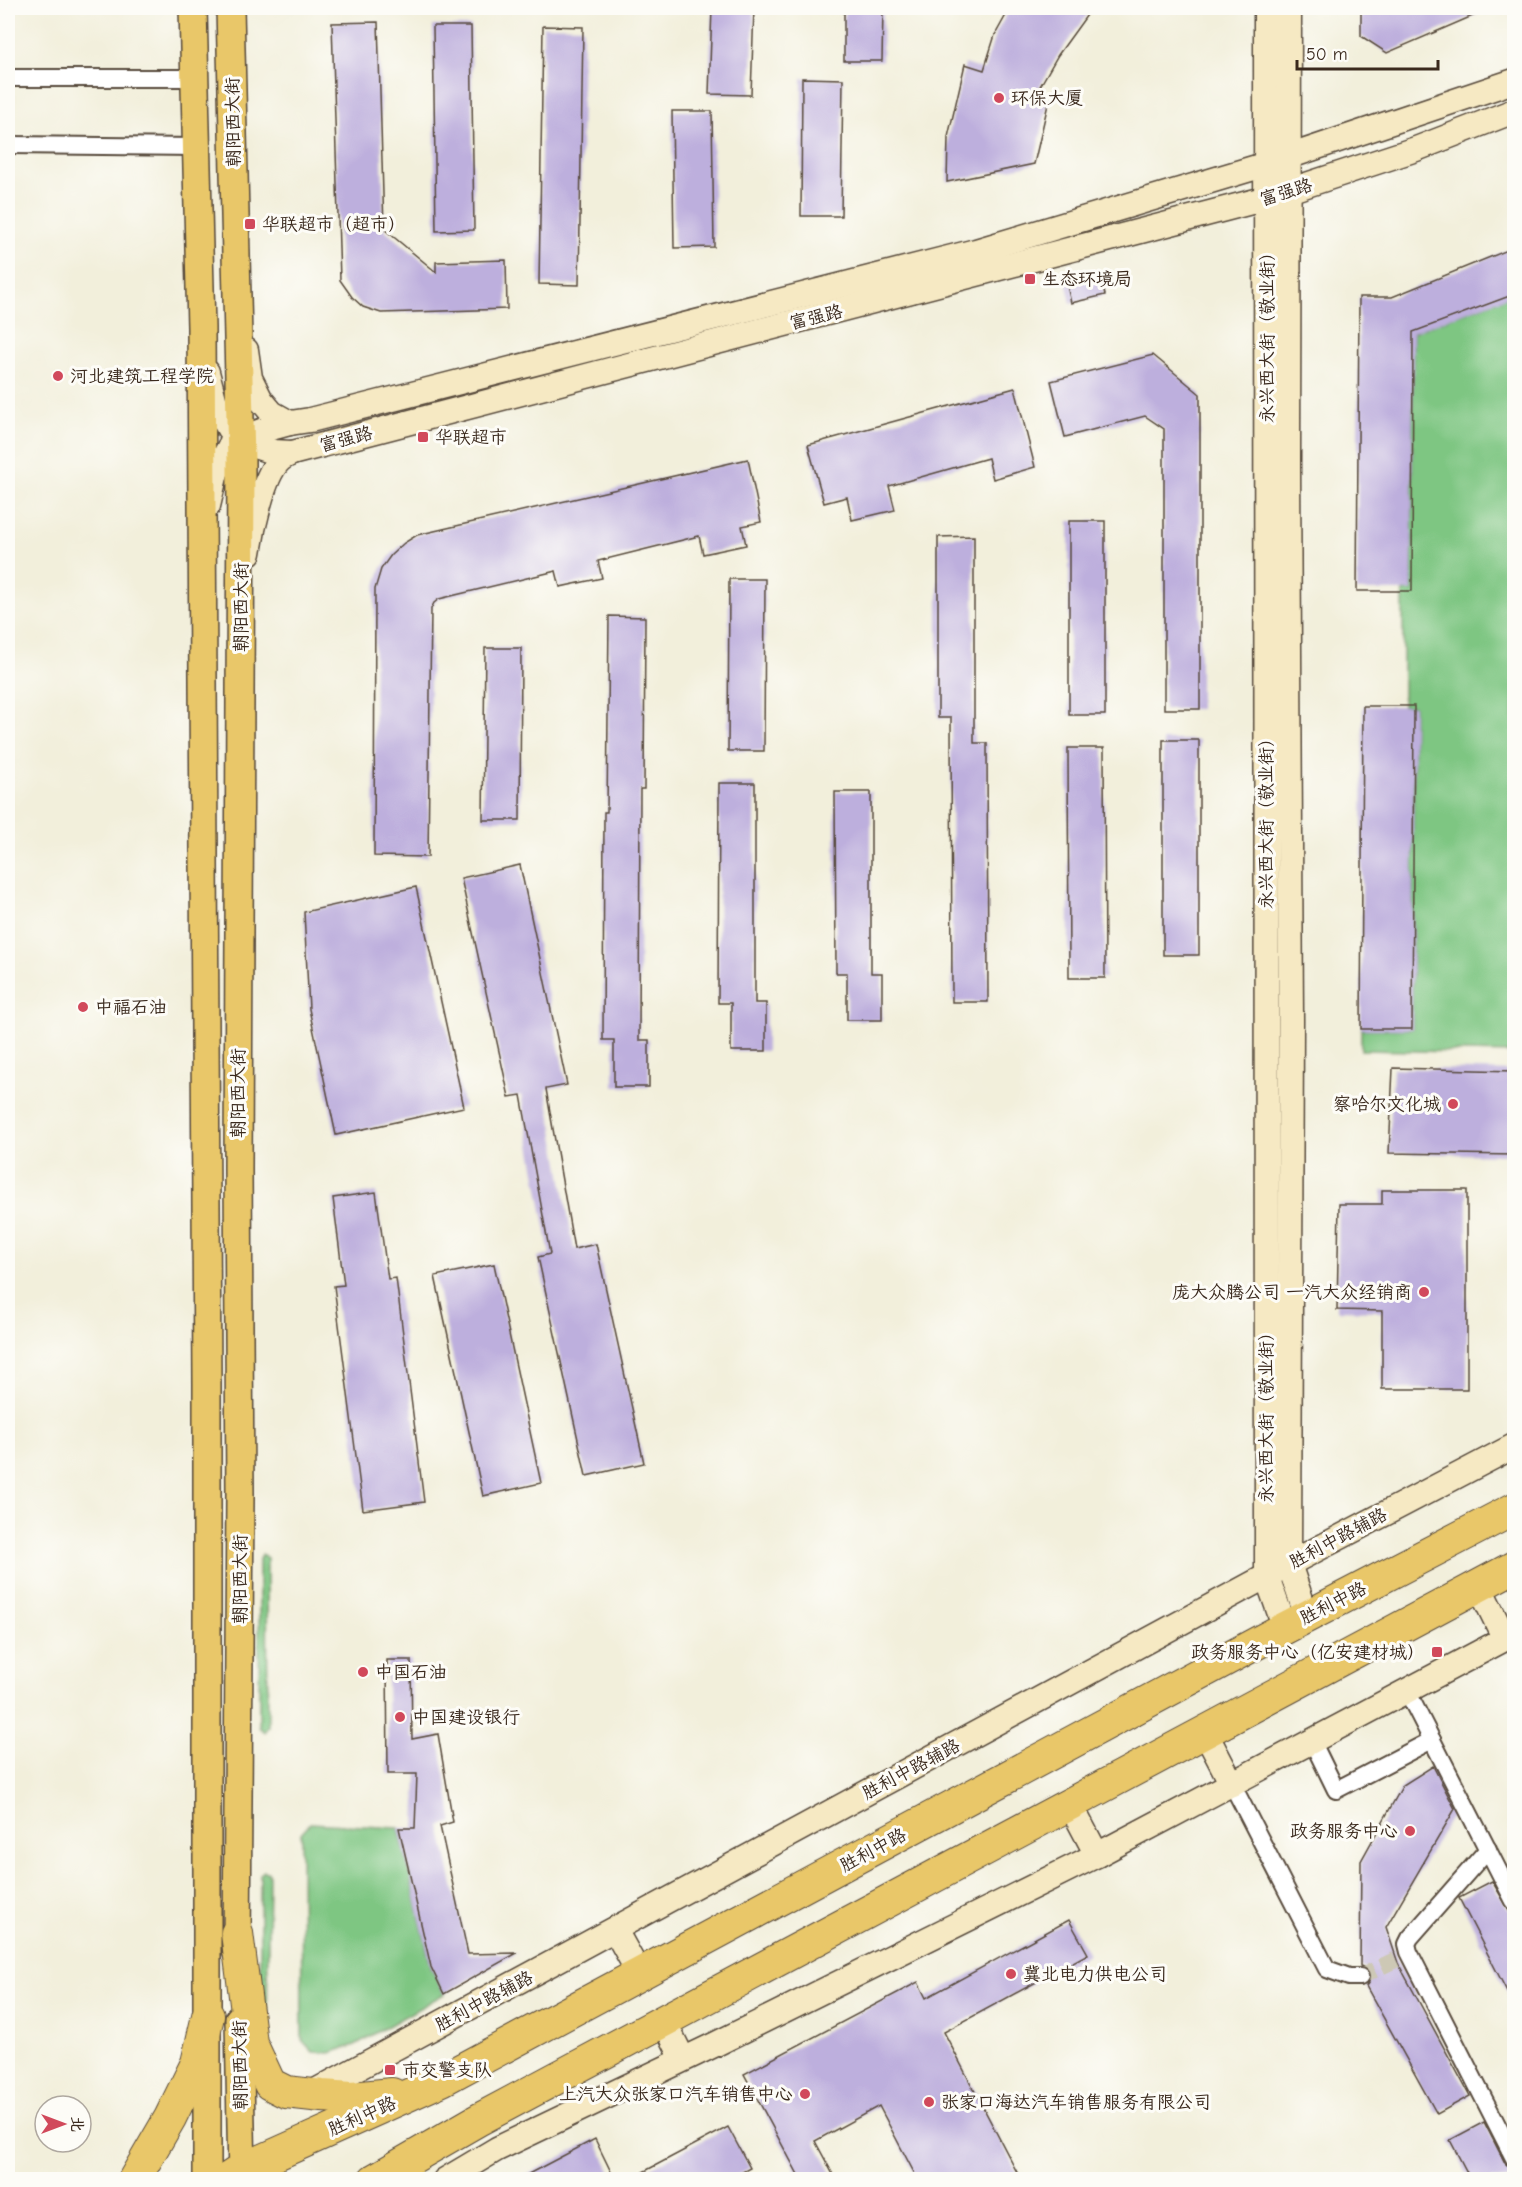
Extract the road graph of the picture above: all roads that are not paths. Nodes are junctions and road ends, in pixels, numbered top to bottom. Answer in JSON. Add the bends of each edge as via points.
{"nodes":[{"id":1,"x":193,"y":8,"type":"edge"},
{"id":2,"x":231,"y":8,"type":"edge"},
{"id":3,"x":1266,"y":8,"type":"edge"},
{"id":4,"x":1289,"y":8,"type":"edge"},
{"id":5,"x":8,"y":78,"type":"edge"},
{"id":6,"x":195,"y":78,"type":"junction"},
{"id":7,"x":1515,"y":81,"type":"edge"},
{"id":8,"x":1515,"y":111,"type":"edge"},
{"id":9,"x":8,"y":145,"type":"edge"},
{"id":10,"x":196,"y":147,"type":"junction"},
{"id":11,"x":1277,"y":160,"type":"junction"},
{"id":12,"x":1278,"y":195,"type":"junction"},
{"id":13,"x":236,"y":276,"type":"junction"},
{"id":14,"x":201,"y":328,"type":"junction"},
{"id":15,"x":290,"y":423,"type":"junction"},
{"id":16,"x":241,"y":438,"type":"junction"},
{"id":17,"x":292,"y":453,"type":"junction"},
{"id":18,"x":202,"y":531,"type":"junction"},
{"id":19,"x":241,"y":627,"type":"junction"},
{"id":20,"x":1515,"y":1446,"type":"edge"},
{"id":21,"x":1515,"y":1509,"type":"edge"},
{"id":22,"x":1289,"y":1564,"type":"junction"},
{"id":23,"x":1515,"y":1567,"type":"edge"},
{"id":24,"x":1267,"y":1577,"type":"junction"},
{"id":25,"x":1479,"y":1586,"type":"junction"},
{"id":26,"x":1296,"y":1623,"type":"junction"},
{"id":27,"x":1510,"y":1637,"type":"edge"},
{"id":28,"x":1407,"y":1691,"type":"junction"},
{"id":29,"x":1205,"y":1732,"type":"junction"},
{"id":30,"x":1432,"y":1740,"type":"junction"},
{"id":31,"x":1312,"y":1742,"type":"junction"},
{"id":32,"x":1232,"y":1784,"type":"junction"},
{"id":33,"x":1070,"y":1804,"type":"junction"},
{"id":34,"x":1488,"y":1849,"type":"junction"},
{"id":35,"x":1097,"y":1855,"type":"junction"},
{"id":36,"x":1515,"y":1901,"type":"edge"},
{"id":37,"x":615,"y":1930,"type":"junction"},
{"id":38,"x":237,"y":1933,"type":"junction"},
{"id":39,"x":640,"y":1975,"type":"junction"},
{"id":40,"x":1360,"y":1977,"type":"tunnel mouth"},
{"id":41,"x":208,"y":2016,"type":"junction"},
{"id":42,"x":664,"y":2020,"type":"junction"},
{"id":43,"x":683,"y":2060,"type":"junction"},
{"id":44,"x":442,"y":2080,"type":"junction"},
{"id":45,"x":308,"y":2095,"type":"junction"},
{"id":46,"x":478,"y":2120,"type":"junction"},
{"id":47,"x":496,"y":2149,"type":"junction"},
{"id":48,"x":1515,"y":2158,"type":"edge"},
{"id":49,"x":236,"y":2176,"type":"edge"},
{"id":50,"x":134,"y":2179,"type":"edge"},
{"id":51,"x":207,"y":2180,"type":"edge"},
{"id":52,"x":374,"y":2180,"type":"edge"},
{"id":53,"x":445,"y":2180,"type":"edge"}],
"edges":[{"from":1,"to":6,"type":"main road","name":"朝阳西大街"},
{"from":2,"to":13,"type":"main road","name":"朝阳西大街"},
{"from":3,"to":11,"type":"main road","name":"永兴西大街（敬业街）"},
{"from":4,"to":11,"type":"main road","name":"永兴西大街（敬业街）"},
{"from":5,"to":6,"type":"street"},
{"from":6,"to":10,"type":"main road","name":"朝阳西大街"},
{"from":7,"to":11,"type":"main road","name":"富强路"},
{"from":8,"to":12,"type":"main road","name":"富强路"},
{"from":9,"to":10,"type":"street"},
{"from":10,"to":14,"type":"main road","name":"朝阳西大街"},
{"from":11,"to":12,"type":"main road","name":"永兴西大街（敬业街）"},
{"from":11,"to":15,"type":"main road","name":"富强路","via":[[976,251]]},
{"from":12,"to":17,"type":"main road","name":"富强路"},
{"from":12,"to":22,"type":"main road","name":"永兴西大街（敬业街）","via":[[1288,477],[1292,1021]]},
{"from":12,"to":24,"type":"main road","name":"永兴西大街（敬业街）"},
{"from":13,"to":15,"type":"main road","via":[[250,378],[272,413]]},
{"from":13,"to":16,"type":"main road","name":"朝阳西大街"},
{"from":14,"to":16,"type":"main road","via":[[215,403],[229,429]]},
{"from":14,"to":18,"type":"main road","name":"朝阳西大街"},
{"from":15,"to":16,"type":"main road","name":"富强路"},
{"from":16,"to":17,"type":"main road","via":[[273,452]]},
{"from":16,"to":18,"type":"main road","via":[[232,442],[216,472]]},
{"from":16,"to":19,"type":"main road","name":"朝阳西大街"},
{"from":17,"to":19,"type":"main road","via":[[280,460],[272,474],[252,528]]},
{"from":18,"to":41,"type":"main road","name":"朝阳西大街"},
{"from":19,"to":38,"type":"main road","name":"朝阳西大街"},
{"from":20,"to":22,"type":"main road","name":"胜利中路辅路"},
{"from":21,"to":26,"type":"highway","name":"胜利中路"},
{"from":22,"to":24,"type":"main road","name":"胜利中路辅路"},
{"from":22,"to":26,"type":"main road","name":"永兴西大街（敬业街）"},
{"from":23,"to":25,"type":"highway"},
{"from":24,"to":26,"type":"main road","name":"永兴西大街（敬业街）"},
{"from":24,"to":37,"type":"main road","name":"胜利中路辅路"},
{"from":25,"to":27,"type":"main road"},
{"from":25,"to":29,"type":"highway"},
{"from":26,"to":39,"type":"highway","name":"胜利中路"},
{"from":27,"to":28,"type":"main road"},
{"from":28,"to":30,"type":"street"},
{"from":28,"to":31,"type":"main road"},
{"from":29,"to":32,"type":"main road"},
{"from":29,"to":33,"type":"highway"},
{"from":30,"to":31,"type":"street","via":[[1336,1790]]},
{"from":30,"to":34,"type":"street"},
{"from":31,"to":32,"type":"main road"},
{"from":32,"to":35,"type":"main road"},
{"from":32,"to":40,"type":"street","via":[[1327,1969]]},
{"from":33,"to":35,"type":"main road"},
{"from":33,"to":42,"type":"highway"},
{"from":34,"to":36,"type":"street"},
{"from":34,"to":48,"type":"street","via":[[1410,1938],[1403,1955]]},
{"from":35,"to":43,"type":"main road"},
{"from":37,"to":39,"type":"main road"},
{"from":37,"to":45,"type":"main road","name":"胜利中路辅路"},
{"from":38,"to":45,"type":"highway","via":[[251,2043],[270,2084],[286,2092]]},
{"from":38,"to":49,"type":"main road","name":"朝阳西大街"},
{"from":39,"to":42,"type":"highway"},
{"from":39,"to":44,"type":"highway","name":"胜利中路"},
{"from":41,"to":50,"type":"highway","via":[[197,2063]]},
{"from":41,"to":51,"type":"main road","name":"朝阳西大街"},
{"from":42,"to":43,"type":"main road"},
{"from":42,"to":46,"type":"highway"},
{"from":43,"to":47,"type":"main road"},
{"from":44,"to":45,"type":"highway","via":[[387,2095]]},
{"from":44,"to":49,"type":"highway","name":"胜利中路"},
{"from":46,"to":47,"type":"main road"},
{"from":46,"to":52,"type":"highway"},
{"from":47,"to":53,"type":"main road"}]}
